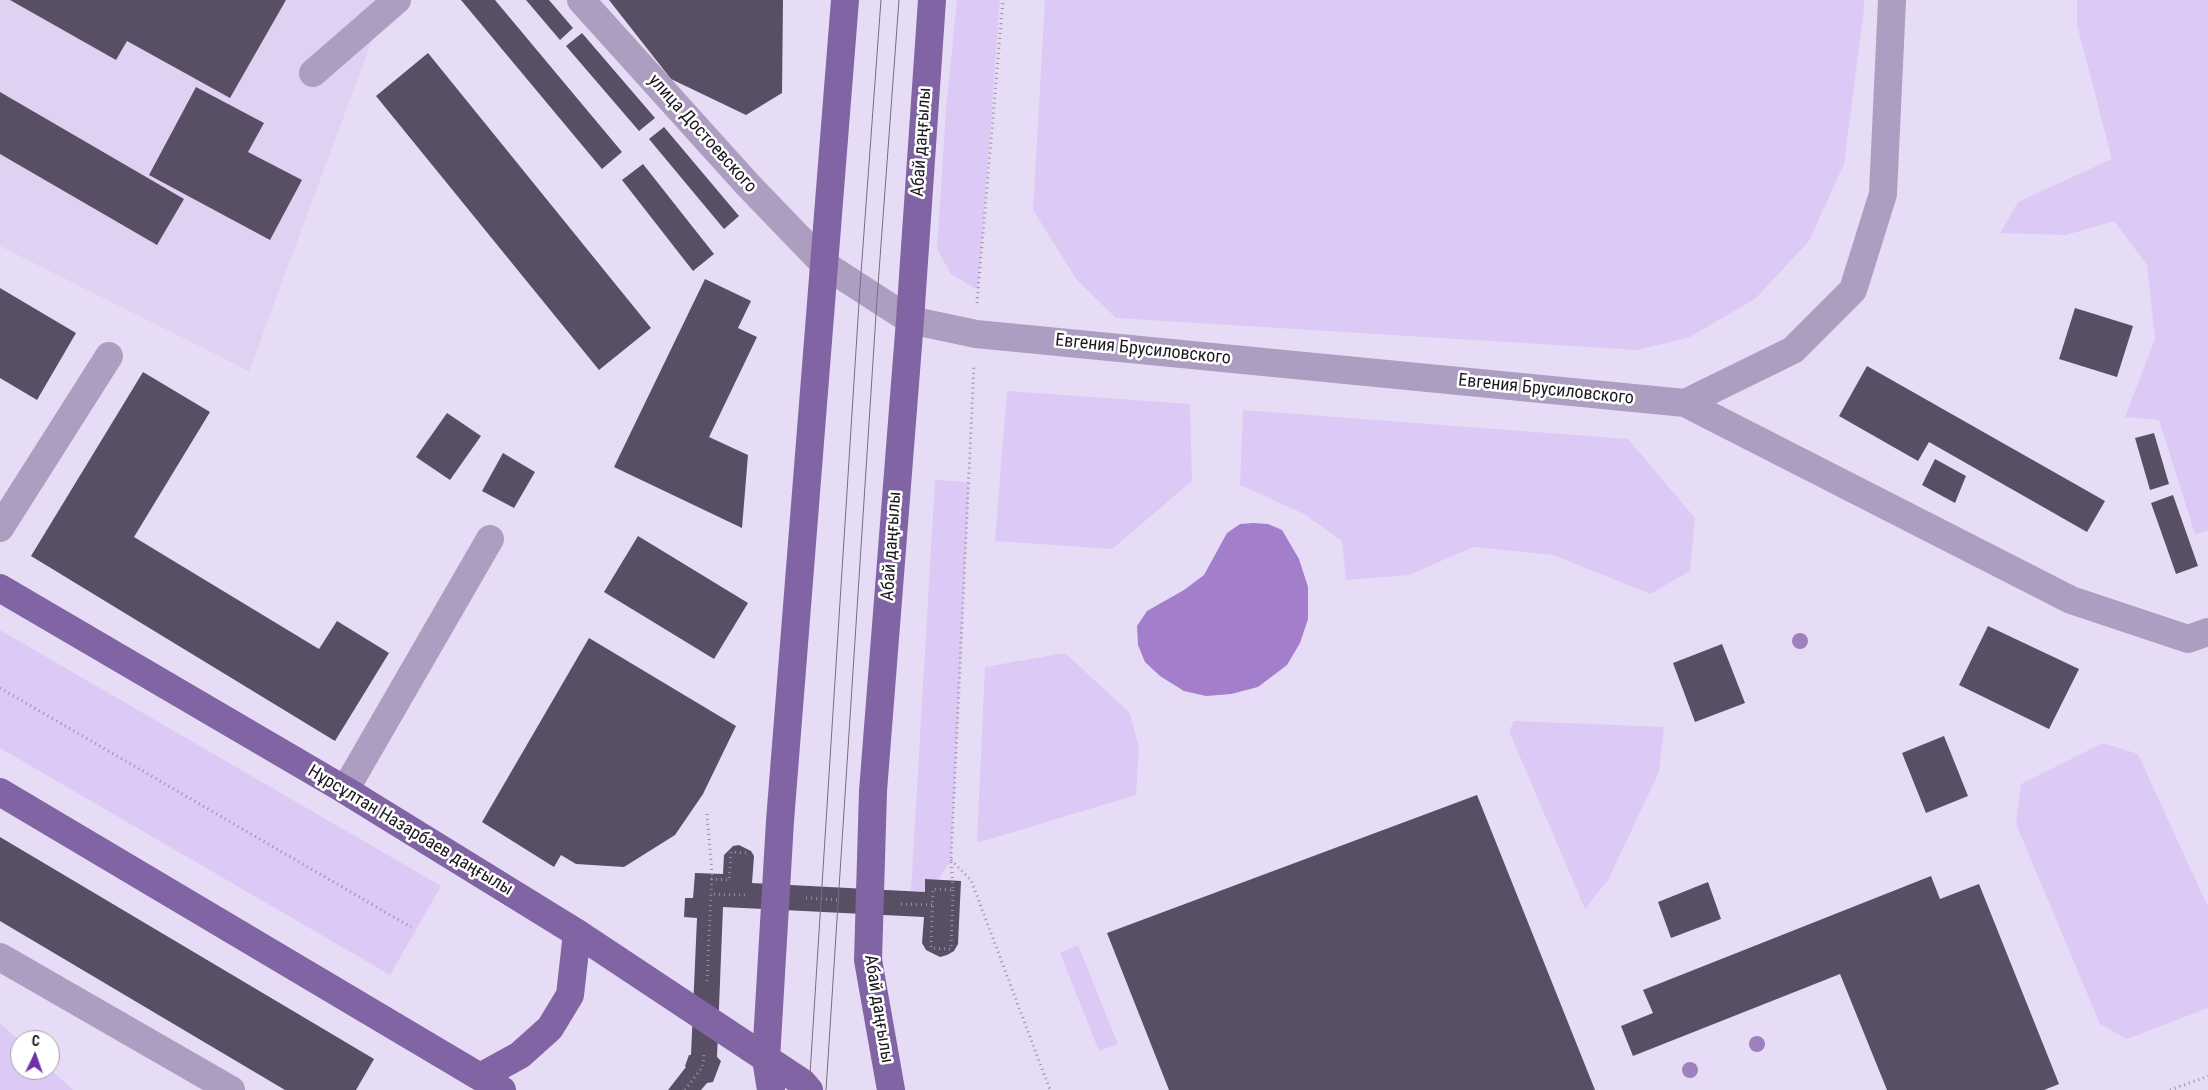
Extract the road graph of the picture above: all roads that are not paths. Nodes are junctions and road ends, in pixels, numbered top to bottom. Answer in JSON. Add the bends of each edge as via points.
{"nodes":[{"id":1,"x":397,"y":0,"type":"edge"},
{"id":2,"x":581,"y":0,"type":"edge"},
{"id":3,"x":845,"y":0,"type":"edge"},
{"id":4,"x":932,"y":0,"type":"edge"},
{"id":5,"x":1892,"y":0,"type":"edge"},
{"id":6,"x":314,"y":73,"type":"dead end"},
{"id":7,"x":825,"y":265,"type":"junction"},
{"id":8,"x":910,"y":320,"type":"junction"},
{"id":9,"x":109,"y":356,"type":"dead end"},
{"id":10,"x":1685,"y":403,"type":"junction"},
{"id":11,"x":0,"y":528,"type":"edge"},
{"id":12,"x":490,"y":539,"type":"dead end"},
{"id":13,"x":0,"y":588,"type":"edge"},
{"id":14,"x":2208,"y":632,"type":"edge"},
{"id":15,"x":345,"y":790,"type":"junction"},
{"id":16,"x":0,"y":792,"type":"edge"},
{"id":17,"x":577,"y":933,"type":"junction"},
{"id":18,"x":0,"y":957,"type":"edge"},
{"id":19,"x":766,"y":1059,"type":"junction"},
{"id":20,"x":889,"y":1079,"type":"edge"},
{"id":21,"x":491,"y":1083,"type":"edge"},
{"id":22,"x":231,"y":1090,"type":"edge"},
{"id":23,"x":771,"y":1090,"type":"edge"},
{"id":24,"x":809,"y":1090,"type":"edge"},
{"id":25,"x":904,"y":1090,"type":"edge"}],
"edges":[{"from":1,"to":6,"type":"street"},
{"from":2,"to":7,"type":"street","name":"улица Достоевского"},
{"from":3,"to":7,"type":"main road"},
{"from":4,"to":8,"type":"main road","name":"Абай даңғылы"},
{"from":5,"to":10,"type":"street","via":[[1883,194],[1853,290],[1793,350]]},
{"from":7,"to":8,"type":"street","name":"улица Достоевского"},
{"from":7,"to":19,"type":"main road","via":[[780,821]]},
{"from":8,"to":10,"type":"street","name":"Евгения Брусиловского","via":[[976,334]]},
{"from":8,"to":20,"type":"main road","name":"Абай даңғылы","via":[[872,811],[868,960]]},
{"from":9,"to":11,"type":"street"},
{"from":10,"to":14,"type":"street","via":[[2071,600],[2188,638]]},
{"from":12,"to":15,"type":"street"},
{"from":13,"to":15,"type":"main road","name":"Нұрсұлтан Назарбаев даңғылы"},
{"from":15,"to":17,"type":"main road","name":"Нұрсұлтан Назарбаев даңғылы"},
{"from":16,"to":21,"type":"main road"},
{"from":17,"to":19,"type":"main road","name":"Нұрсұлтан Назарбаев даңғылы"},
{"from":17,"to":21,"type":"main road","via":[[570,995],[550,1028]]},
{"from":18,"to":22,"type":"street"},
{"from":19,"to":23,"type":"main road"},
{"from":19,"to":24,"type":"main road","name":"Нұрсұлтан Назарбаев даңғылы"},
{"from":20,"to":25,"type":"main road"}]}
